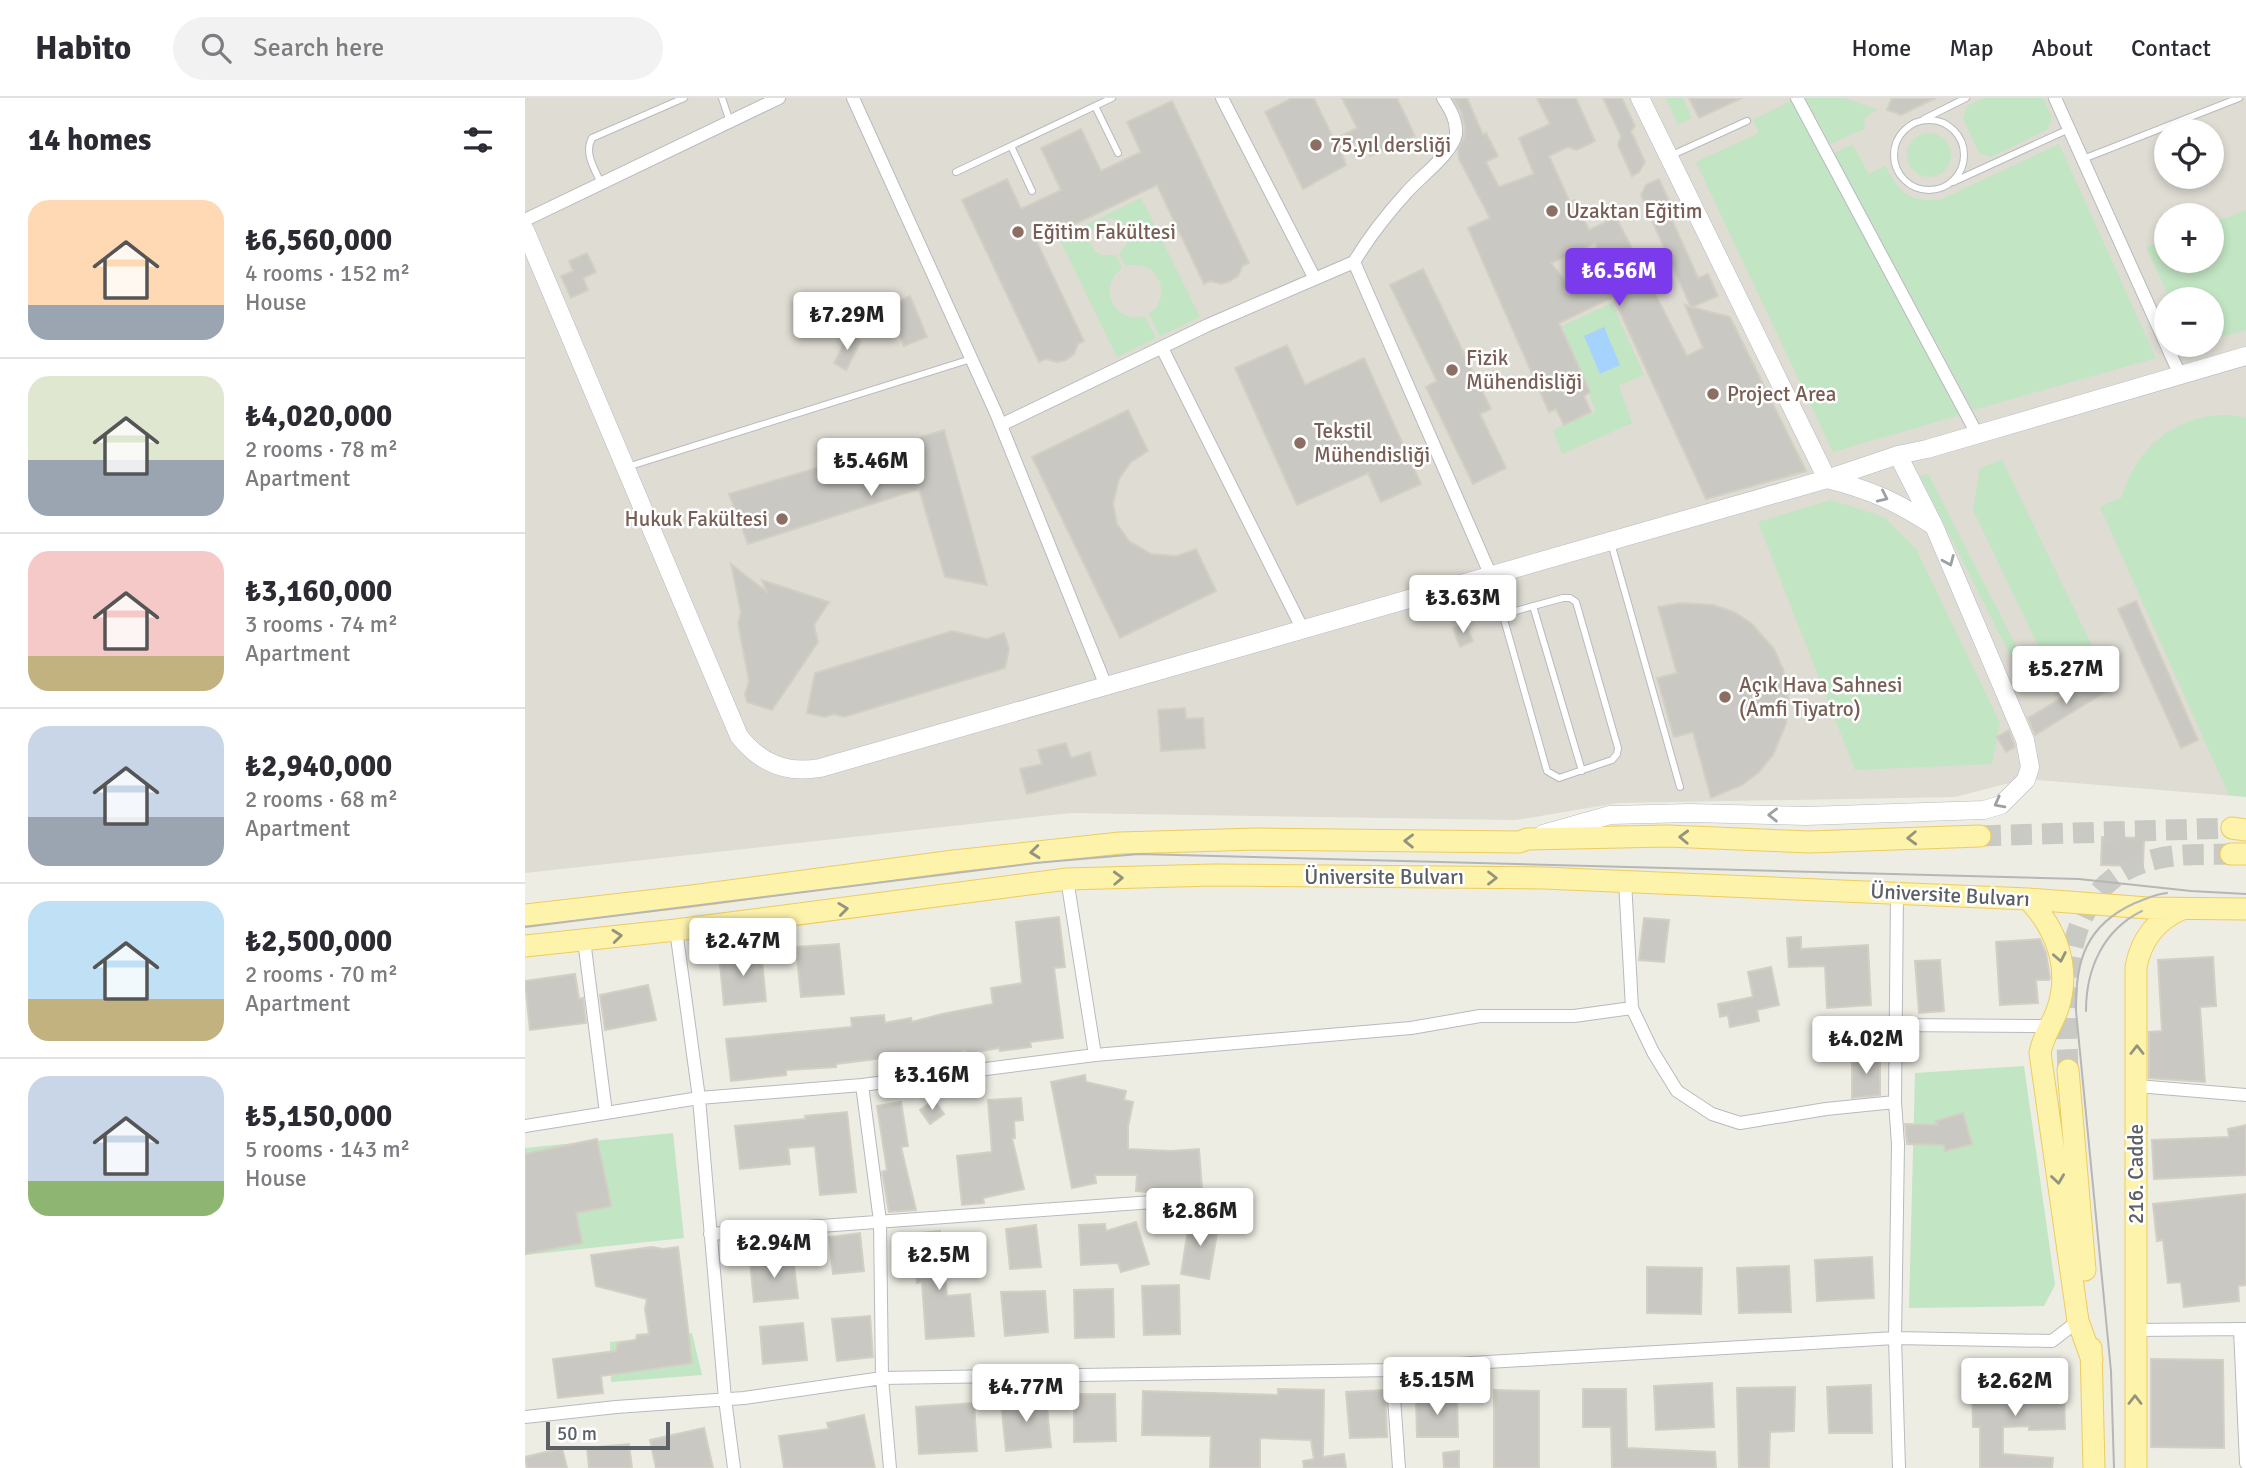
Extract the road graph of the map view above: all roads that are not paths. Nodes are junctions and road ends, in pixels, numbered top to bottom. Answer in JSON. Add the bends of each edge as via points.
{"nodes":[{"id":1,"x":684,"y":98,"type":"edge"},
{"id":2,"x":722,"y":98,"type":"edge"},
{"id":3,"x":853,"y":98,"type":"edge"},
{"id":4,"x":1112,"y":98,"type":"edge"},
{"id":5,"x":1222,"y":98,"type":"edge"},
{"id":6,"x":1443,"y":98,"type":"edge"},
{"id":7,"x":1640,"y":98,"type":"edge"},
{"id":8,"x":1797,"y":98,"type":"edge"},
{"id":9,"x":1966,"y":98,"type":"edge"},
{"id":10,"x":2055,"y":98,"type":"edge"},
{"id":11,"x":2239,"y":98,"type":"edge"},
{"id":12,"x":774,"y":99,"type":"edge"},
{"id":13,"x":1095,"y":106,"type":"junction"},
{"id":14,"x":1747,"y":121,"type":"dead end"},
{"id":15,"x":1919,"y":121,"type":"junction"},
{"id":16,"x":730,"y":122,"type":"junction"},
{"id":17,"x":2069,"y":129,"type":"junction"},
{"id":18,"x":1011,"y":146,"type":"junction"},
{"id":19,"x":1118,"y":153,"type":"dead end"},
{"id":20,"x":1668,"y":157,"type":"junction"},
{"id":21,"x":2083,"y":159,"type":"junction"},
{"id":22,"x":956,"y":172,"type":"dead end"},
{"id":23,"x":601,"y":184,"type":"junction"},
{"id":24,"x":1948,"y":184,"type":"junction"},
{"id":25,"x":1032,"y":191,"type":"dead end"},
{"id":26,"x":525,"y":220,"type":"edge"},
{"id":27,"x":525,"y":230,"type":"edge"},
{"id":28,"x":1354,"y":262,"type":"junction"},
{"id":29,"x":1315,"y":279,"type":"junction"},
{"id":30,"x":1162,"y":348,"type":"junction"},
{"id":31,"x":2246,"y":356,"type":"edge"},
{"id":32,"x":972,"y":359,"type":"junction"},
{"id":33,"x":2180,"y":375,"type":"junction"},
{"id":34,"x":1001,"y":425,"type":"junction"},
{"id":35,"x":1977,"y":434,"type":"junction"},
{"id":36,"x":1898,"y":455,"type":"junction"},
{"id":37,"x":625,"y":467,"type":"junction"},
{"id":38,"x":1827,"y":479,"type":"junction"},
{"id":39,"x":1934,"y":526,"type":"junction"},
{"id":40,"x":1610,"y":541,"type":"junction"},
{"id":41,"x":1492,"y":576,"type":"junction"},
{"id":42,"x":1533,"y":606,"type":"junction"},
{"id":43,"x":1501,"y":615,"type":"junction"},
{"id":44,"x":1303,"y":630,"type":"junction"},
{"id":45,"x":1106,"y":686,"type":"junction"},
{"id":46,"x":1582,"y":771,"type":"junction"},
{"id":47,"x":1679,"y":787,"type":"dead end"},
{"id":48,"x":1980,"y":836,"type":"tunnel mouth"},
{"id":49,"x":1527,"y":839,"type":"junction"},
{"id":50,"x":1067,"y":879,"type":"junction"},
{"id":51,"x":1625,"y":881,"type":"junction"},
{"id":52,"x":1896,"y":892,"type":"junction"},
{"id":53,"x":2028,"y":899,"type":"junction"},
{"id":54,"x":2191,"y":907,"type":"junction"},
{"id":55,"x":2246,"y":909,"type":"edge"},
{"id":56,"x":525,"y":915,"type":"edge"},
{"id":57,"x":676,"y":930,"type":"junction"},
{"id":58,"x":584,"y":940,"type":"junction"},
{"id":59,"x":525,"y":946,"type":"edge"},
{"id":60,"x":1632,"y":1008,"type":"junction"},
{"id":61,"x":1895,"y":1025,"type":"junction"},
{"id":62,"x":2050,"y":1026,"type":"junction"},
{"id":63,"x":1095,"y":1055,"type":"junction"},
{"id":64,"x":2068,"y":1070,"type":"tunnel mouth"},
{"id":65,"x":862,"y":1085,"type":"junction"},
{"id":66,"x":2137,"y":1086,"type":"junction"},
{"id":67,"x":2246,"y":1095,"type":"edge"},
{"id":68,"x":699,"y":1098,"type":"junction"},
{"id":69,"x":1895,"y":1102,"type":"junction"},
{"id":70,"x":606,"y":1113,"type":"junction"},
{"id":71,"x":525,"y":1126,"type":"edge"},
{"id":72,"x":1222,"y":1197,"type":"dead end"},
{"id":73,"x":880,"y":1221,"type":"junction"},
{"id":74,"x":711,"y":1234,"type":"junction"},
{"id":75,"x":2078,"y":1321,"type":"junction"},
{"id":76,"x":2243,"y":1329,"type":"edge"},
{"id":77,"x":2135,"y":1330,"type":"junction"},
{"id":78,"x":1895,"y":1338,"type":"junction"},
{"id":79,"x":2092,"y":1360,"type":"junction"},
{"id":80,"x":1392,"y":1370,"type":"junction"},
{"id":81,"x":881,"y":1378,"type":"junction"},
{"id":82,"x":725,"y":1399,"type":"junction"},
{"id":83,"x":525,"y":1417,"type":"edge"},
{"id":84,"x":2246,"y":1462,"type":"edge"},
{"id":85,"x":734,"y":1468,"type":"edge"},
{"id":86,"x":890,"y":1468,"type":"edge"},
{"id":87,"x":1399,"y":1468,"type":"edge"},
{"id":88,"x":1899,"y":1468,"type":"edge"},
{"id":89,"x":2094,"y":1468,"type":"edge"},
{"id":90,"x":2136,"y":1468,"type":"edge"}],
"edges":[{"from":1,"to":23,"type":"lane","via":[[592,138],[588,154]]},
{"from":2,"to":16,"type":"lane"},
{"from":3,"to":32,"type":"street"},
{"from":4,"to":13,"type":"lane"},
{"from":5,"to":29,"type":"street"},
{"from":6,"to":28,"type":"street","via":[[1454,117],[1456,136],[1433,169],[1409,189],[1371,235]]},
{"from":7,"to":20,"type":"street"},
{"from":8,"to":35,"type":"street"},
{"from":9,"to":15,"type":"lane"},
{"from":10,"to":17,"type":"street"},
{"from":11,"to":21,"type":"lane"},
{"from":12,"to":16,"type":"street"},
{"from":13,"to":18,"type":"lane"},
{"from":13,"to":19,"type":"lane"},
{"from":14,"to":20,"type":"lane"},
{"from":15,"to":24,"type":"lane","via":[[1937,120],[1959,136],[1964,153],[1960,171]]},
{"from":15,"to":24,"type":"lane","via":[[1898,138],[1896,165],[1913,186],[1930,190]]},
{"from":16,"to":23,"type":"street"},
{"from":17,"to":21,"type":"street"},
{"from":17,"to":24,"type":"lane"},
{"from":18,"to":22,"type":"lane"},
{"from":18,"to":25,"type":"lane"},
{"from":20,"to":38,"type":"street"},
{"from":21,"to":33,"type":"street"},
{"from":23,"to":26,"type":"street"},
{"from":27,"to":37,"type":"street"},
{"from":28,"to":29,"type":"street"},
{"from":28,"to":41,"type":"street"},
{"from":29,"to":30,"type":"street"},
{"from":30,"to":34,"type":"street"},
{"from":30,"to":44,"type":"street"},
{"from":31,"to":33,"type":"street"},
{"from":32,"to":34,"type":"street"},
{"from":32,"to":37,"type":"lane"},
{"from":33,"to":35,"type":"street"},
{"from":34,"to":45,"type":"street"},
{"from":35,"to":36,"type":"street"},
{"from":36,"to":38,"type":"street"},
{"from":36,"to":39,"type":"street"},
{"from":37,"to":45,"type":"street","via":[[739,736],[768,763],[794,770],[820,768]]},
{"from":38,"to":39,"type":"street","one_way":true,"via":[[1866,489]]},
{"from":38,"to":40,"type":"street"},
{"from":39,"to":49,"type":"street","one_way":true,"via":[[2027,749],[2030,767],[2026,780],[2001,805],[1966,812],[1610,815]]},
{"from":40,"to":41,"type":"street"},
{"from":40,"to":47,"type":"lane"},
{"from":41,"to":43,"type":"lane"},
{"from":41,"to":44,"type":"street"},
{"from":42,"to":43,"type":"lane"},
{"from":42,"to":46,"type":"lane"},
{"from":42,"to":46,"type":"lane","via":[[1563,598],[1576,601],[1618,748],[1612,760]]},
{"from":43,"to":46,"type":"lane","via":[[1547,771],[1559,778]]},
{"from":44,"to":45,"type":"street"},
{"from":48,"to":49,"type":"main road","name":"Üniversite Bulvarı","one_way":true,"via":[[1809,842],[1668,836]]},
{"from":49,"to":56,"type":"main road","name":"Üniversite Bulvarı","one_way":true,"via":[[1120,843]]},
{"from":50,"to":51,"type":"main road","name":"Üniversite Bulvarı","one_way":true,"via":[[1213,875]]},
{"from":57,"to":50,"type":"main road","name":"Üniversite Bulvarı","one_way":true},
{"from":50,"to":63,"type":"street"},
{"from":51,"to":52,"type":"main road","name":"Üniversite Bulvarı"},
{"from":51,"to":60,"type":"street"},
{"from":52,"to":53,"type":"main road","name":"Üniversite Bulvarı"},
{"from":52,"to":61,"type":"street"},
{"from":53,"to":54,"type":"main road","name":"Üniversite Bulvarı"},
{"from":53,"to":62,"type":"main road","one_way":true,"via":[[2049,924],[2061,955],[2062,988]]},
{"from":54,"to":55,"type":"main road","name":"Üniversite Bulvarı"},
{"from":66,"to":54,"type":"main road","name":"216. Cadde","one_way":true,"via":[[2136,967],[2141,948],[2164,918]]},
{"from":58,"to":57,"type":"main road","name":"Üniversite Bulvarı","one_way":true},
{"from":57,"to":68,"type":"street"},
{"from":58,"to":59,"type":"main road","name":"Üniversite Bulvarı"},
{"from":58,"to":70,"type":"street"},
{"from":60,"to":63,"type":"street","via":[[1574,1016],[1480,1016],[1411,1028]]},
{"from":60,"to":69,"type":"street","via":[[1677,1091],[1712,1114],[1740,1123]]},
{"from":61,"to":62,"type":"street"},
{"from":61,"to":69,"type":"street"},
{"from":62,"to":75,"type":"main road","one_way":true,"via":[[2041,1043],[2041,1062]]},
{"from":63,"to":65,"type":"street"},
{"from":64,"to":79,"type":"main road"},
{"from":65,"to":68,"type":"street"},
{"from":65,"to":73,"type":"street"},
{"from":66,"to":67,"type":"street"},
{"from":66,"to":77,"type":"main road","name":"216. Cadde"},
{"from":68,"to":70,"type":"street"},
{"from":68,"to":74,"type":"street"},
{"from":69,"to":78,"type":"street"},
{"from":70,"to":71,"type":"street"},
{"from":72,"to":73,"type":"street"},
{"from":73,"to":74,"type":"street"},
{"from":73,"to":81,"type":"street"},
{"from":74,"to":82,"type":"street"},
{"from":75,"to":78,"type":"street","via":[[2052,1341]]},
{"from":75,"to":79,"type":"main road"},
{"from":76,"to":77,"type":"street"},
{"from":76,"to":84,"type":"street"},
{"from":90,"to":77,"type":"main road","name":"216. Cadde","one_way":true},
{"from":78,"to":80,"type":"street"},
{"from":78,"to":88,"type":"street"},
{"from":79,"to":89,"type":"main road"},
{"from":80,"to":81,"type":"street"},
{"from":80,"to":87,"type":"street"},
{"from":81,"to":82,"type":"street"},
{"from":81,"to":86,"type":"street"},
{"from":82,"to":83,"type":"street"},
{"from":82,"to":85,"type":"street"}]}
